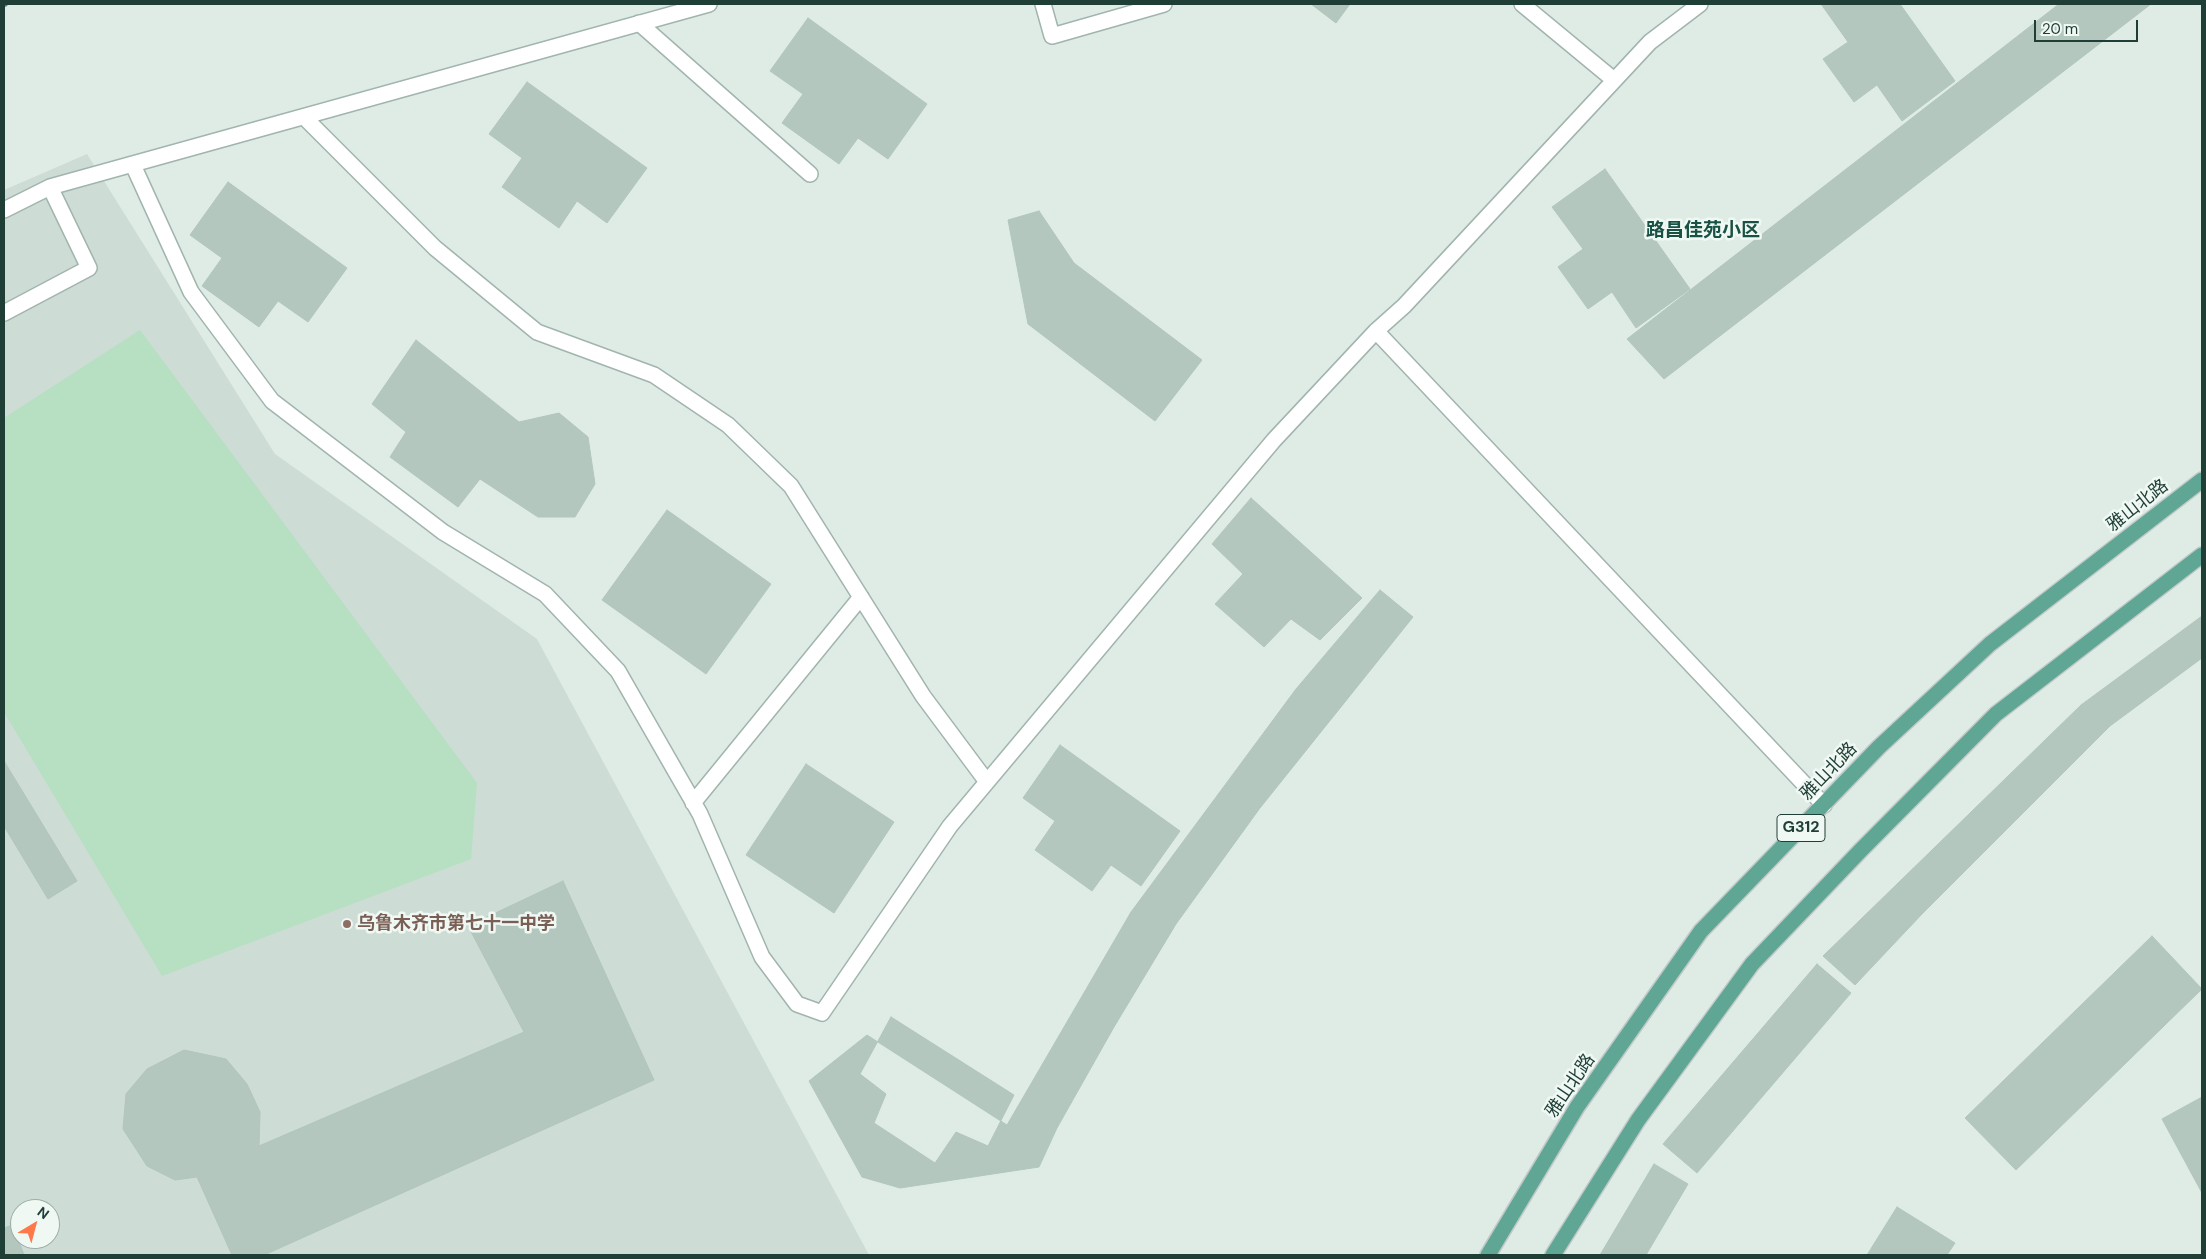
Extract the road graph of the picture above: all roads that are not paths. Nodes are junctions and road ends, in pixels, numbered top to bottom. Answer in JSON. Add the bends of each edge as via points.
{"nodes":[{"id":1,"x":709,"y":4,"type":"edge"},
{"id":2,"x":1043,"y":4,"type":"edge"},
{"id":3,"x":1164,"y":4,"type":"edge"},
{"id":4,"x":1522,"y":4,"type":"edge"},
{"id":5,"x":1700,"y":4,"type":"edge"},
{"id":6,"x":638,"y":23,"type":"junction"},
{"id":7,"x":1614,"y":80,"type":"junction"},
{"id":8,"x":304,"y":117,"type":"junction"},
{"id":9,"x":133,"y":165,"type":"junction"},
{"id":10,"x":810,"y":174,"type":"dead end"},
{"id":11,"x":50,"y":187,"type":"junction"},
{"id":12,"x":4,"y":210,"type":"edge"},
{"id":13,"x":4,"y":313,"type":"edge"},
{"id":14,"x":1376,"y":331,"type":"junction"},
{"id":15,"x":2202,"y":480,"type":"edge"},
{"id":16,"x":2202,"y":555,"type":"edge"},
{"id":17,"x":861,"y":597,"type":"junction"},
{"id":18,"x":987,"y":782,"type":"junction"},
{"id":19,"x":693,"y":803,"type":"junction"},
{"id":20,"x":1824,"y":804,"type":"junction"},
{"id":21,"x":1488,"y":1255,"type":"edge"},
{"id":22,"x":1553,"y":1255,"type":"edge"}],
"edges":[{"from":1,"to":6,"type":"lane"},
{"from":2,"to":3,"type":"lane","via":[[1052,36]]},
{"from":4,"to":7,"type":"lane"},
{"from":5,"to":7,"type":"lane","via":[[1650,42]]},
{"from":6,"to":8,"type":"lane"},
{"from":6,"to":10,"type":"lane"},
{"from":7,"to":14,"type":"lane","via":[[1404,306]]},
{"from":8,"to":9,"type":"lane"},
{"from":8,"to":17,"type":"lane","via":[[434,248],[537,332],[654,376],[728,425],[791,486]]},
{"from":9,"to":11,"type":"lane"},
{"from":9,"to":19,"type":"lane","via":[[191,292],[272,400],[444,532],[545,594],[618,671]]},
{"from":11,"to":12,"type":"lane"},
{"from":11,"to":13,"type":"lane","via":[[89,268]]},
{"from":14,"to":18,"type":"lane","via":[[1274,440]]},
{"from":14,"to":20,"type":"lane"},
{"from":15,"to":20,"type":"main road","name":"雅山北路","number":"G312","via":[[1990,644]]},
{"from":16,"to":22,"type":"main road","via":[[1996,714],[1752,964],[1638,1120]]},
{"from":17,"to":18,"type":"lane","via":[[923,696]]},
{"from":17,"to":19,"type":"lane"},
{"from":18,"to":19,"type":"lane","via":[[950,826],[822,1013],[797,1004],[762,958]]},
{"from":20,"to":21,"type":"main road","name":"雅山北路","number":"G312","via":[[1701,931],[1577,1107]]}]}
